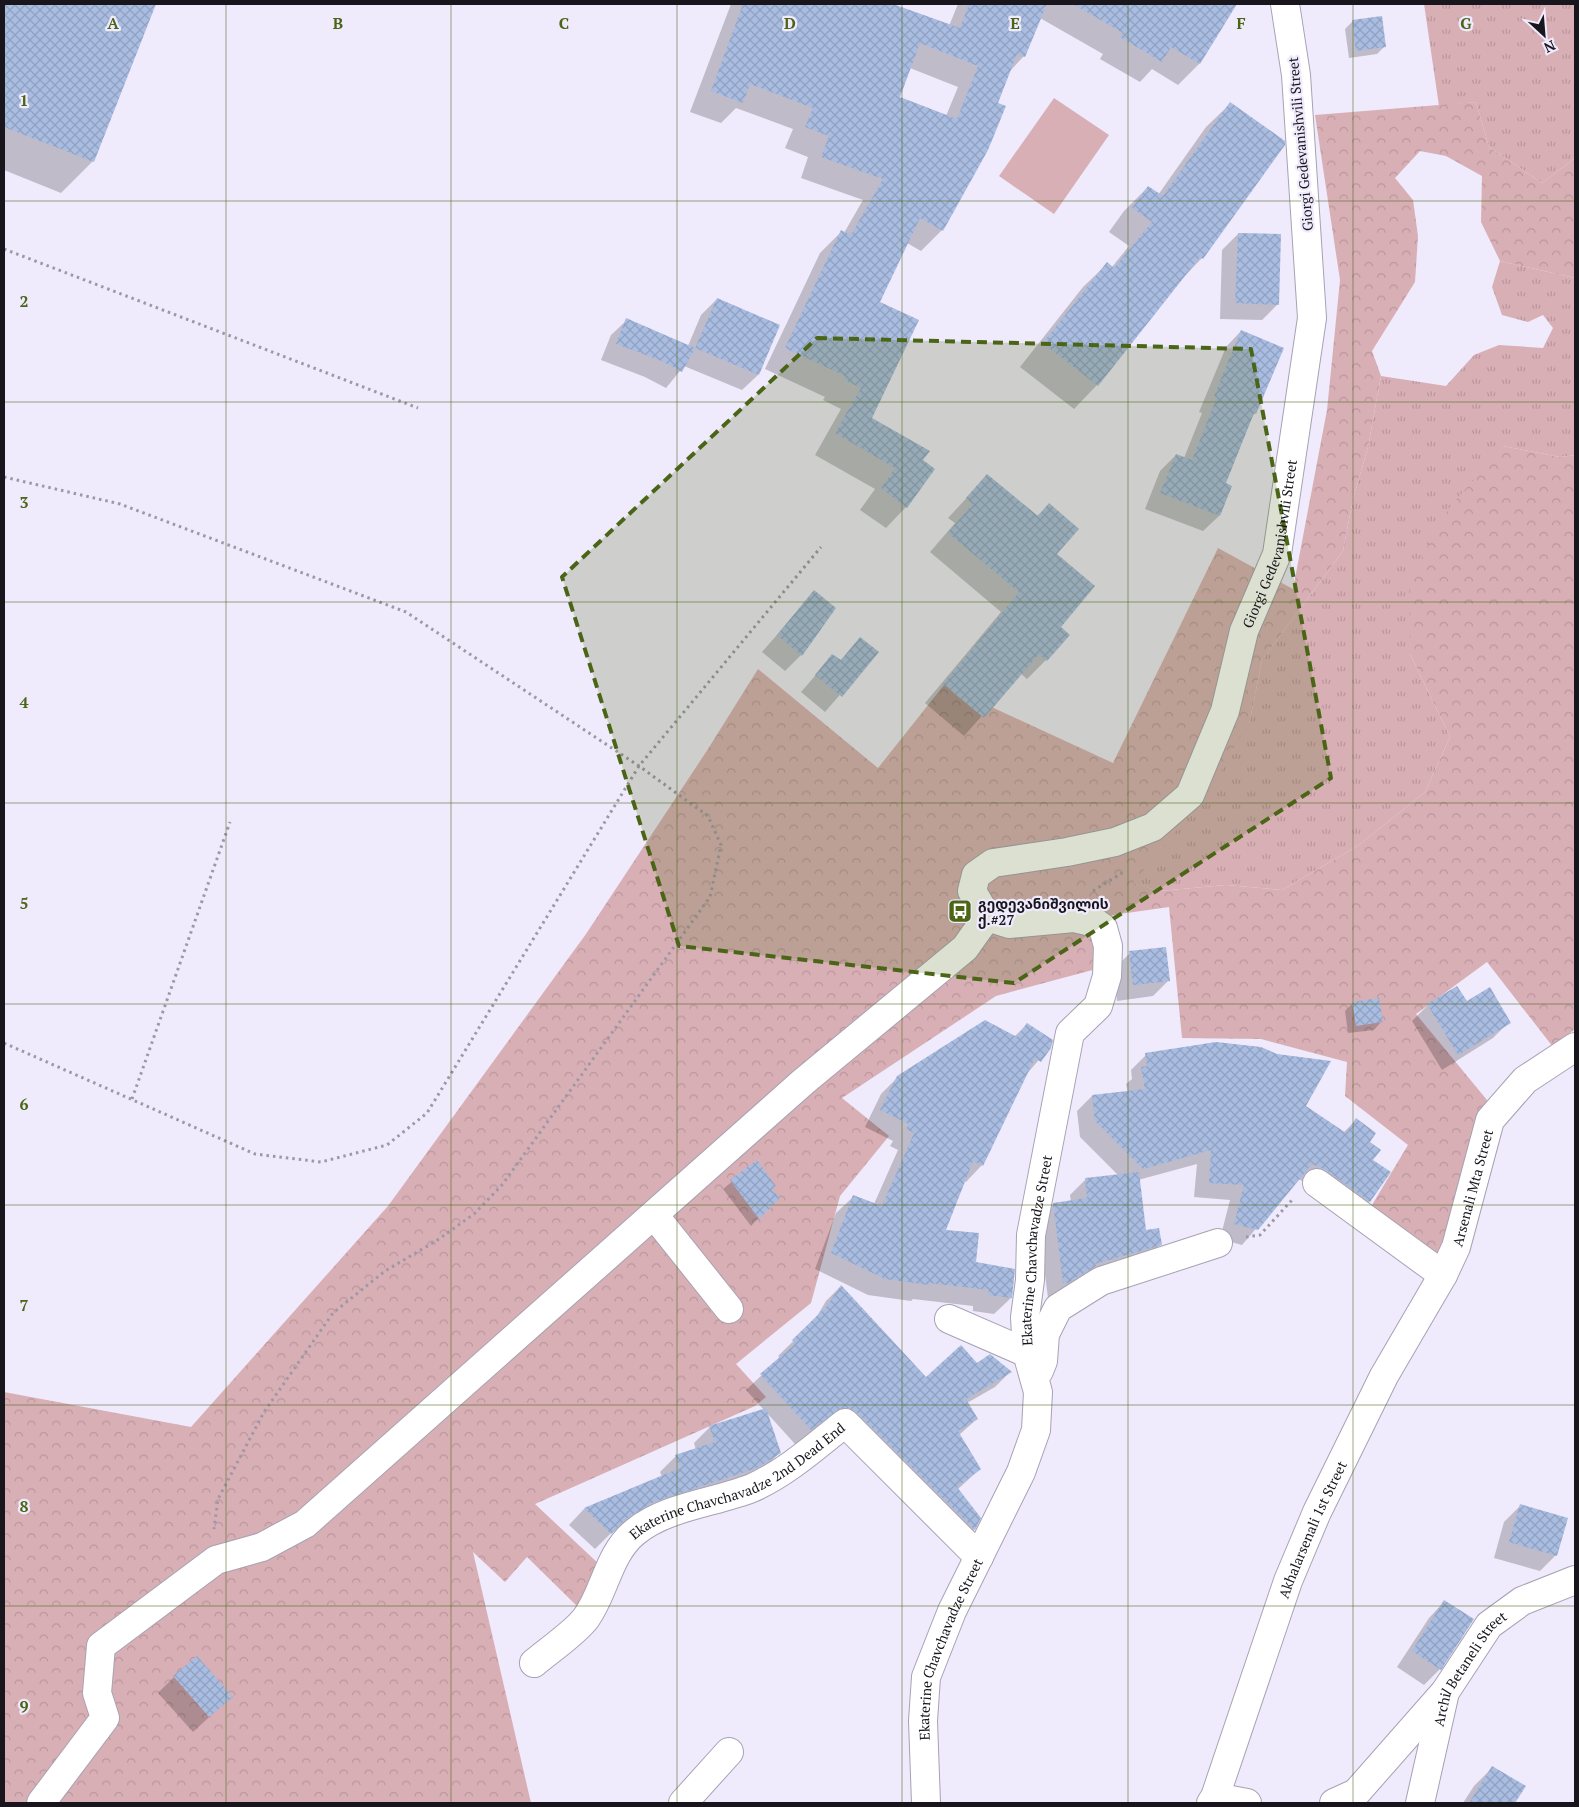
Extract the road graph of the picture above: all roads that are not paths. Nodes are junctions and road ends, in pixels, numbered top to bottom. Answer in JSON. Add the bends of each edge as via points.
{"nodes":[{"id":1,"x":1285,"y":4,"type":"edge"},
{"id":2,"x":987,"y":917,"type":"junction"},
{"id":3,"x":1575,"y":1047,"type":"edge"},
{"id":4,"x":1317,"y":1183,"type":"road end"},
{"id":5,"x":654,"y":1215,"type":"junction"},
{"id":6,"x":1218,"y":1243,"type":"road end"},
{"id":7,"x":1443,"y":1275,"type":"junction"},
{"id":8,"x":728,"y":1308,"type":"dead end"},
{"id":9,"x":949,"y":1319,"type":"dead end"},
{"id":10,"x":1027,"y":1353,"type":"junction"},
{"id":11,"x":1036,"y":1381,"type":"junction"},
{"id":12,"x":979,"y":1557,"type":"junction"},
{"id":13,"x":1575,"y":1580,"type":"edge"},
{"id":14,"x":534,"y":1663,"type":"dead end"},
{"id":15,"x":1445,"y":1692,"type":"junction"},
{"id":16,"x":729,"y":1752,"type":"dead end"},
{"id":17,"x":1213,"y":1800,"type":"edge"},
{"id":18,"x":41,"y":1803,"type":"edge"},
{"id":19,"x":683,"y":1803,"type":"edge"},
{"id":20,"x":926,"y":1803,"type":"edge"},
{"id":21,"x":1247,"y":1803,"type":"edge"},
{"id":22,"x":1334,"y":1803,"type":"edge"},
{"id":23,"x":1420,"y":1803,"type":"edge"}],
"edges":[{"from":1,"to":2,"type":"street","name":"Giorgi Gedevanishvili Street","via":[[1296,75],[1312,318],[1277,554],[1244,631],[1225,711],[1190,795],[1153,827],[1115,842],[993,863],[976,875],[972,891]]},
{"from":2,"to":5,"type":"street","via":[[965,948],[802,1082]]},
{"from":2,"to":10,"type":"street","name":"Ekaterine Chavchavadze Street","via":[[1009,924],[1074,918],[1096,922],[1103,928],[1108,946],[1107,976],[1098,1006],[1070,1033],[1061,1076],[1031,1235],[1025,1317]]},
{"from":3,"to":7,"type":"street","name":"Arsenali Mta Street","via":[[1525,1080],[1490,1120],[1456,1247]]},
{"from":4,"to":7,"type":"street"},
{"from":5,"to":8,"type":"street"},
{"from":5,"to":18,"type":"street","via":[[305,1524],[262,1547],[216,1560],[101,1646],[97,1693],[105,1718]]},
{"from":6,"to":11,"type":"street","via":[[1102,1281],[1058,1308],[1045,1334],[1043,1361]]},
{"from":7,"to":17,"type":"street","name":"Akhalarsenali 1st Street","via":[[1384,1376],[1317,1512],[1278,1609]]},
{"from":9,"to":10,"type":"street"},
{"from":10,"to":11,"type":"street","name":"Ekaterine Chavchavadze Street"},
{"from":11,"to":12,"type":"street","name":"Ekaterine Chavchavadze Street","via":[[1036,1430],[1021,1472]]},
{"from":12,"to":14,"type":"street","name":"Ekaterine Chavchavadze 2nd Dead End","via":[[846,1423],[794,1463],[752,1488],[678,1510],[648,1522],[633,1533],[620,1549],[586,1619]]},
{"from":12,"to":20,"type":"street","name":"Ekaterine Chavchavadze Street","via":[[952,1611],[926,1677],[923,1721]]},
{"from":13,"to":15,"type":"street","name":"Archil Betaneli Street","via":[[1522,1601],[1489,1625]]},
{"from":15,"to":22,"type":"street","via":[[1356,1792]]},
{"from":15,"to":23,"type":"street","name":"Archil Betaneli Street"},
{"from":16,"to":19,"type":"street"},
{"from":17,"to":21,"type":"street","name":"Akhalarsenali 1st Street"}]}
